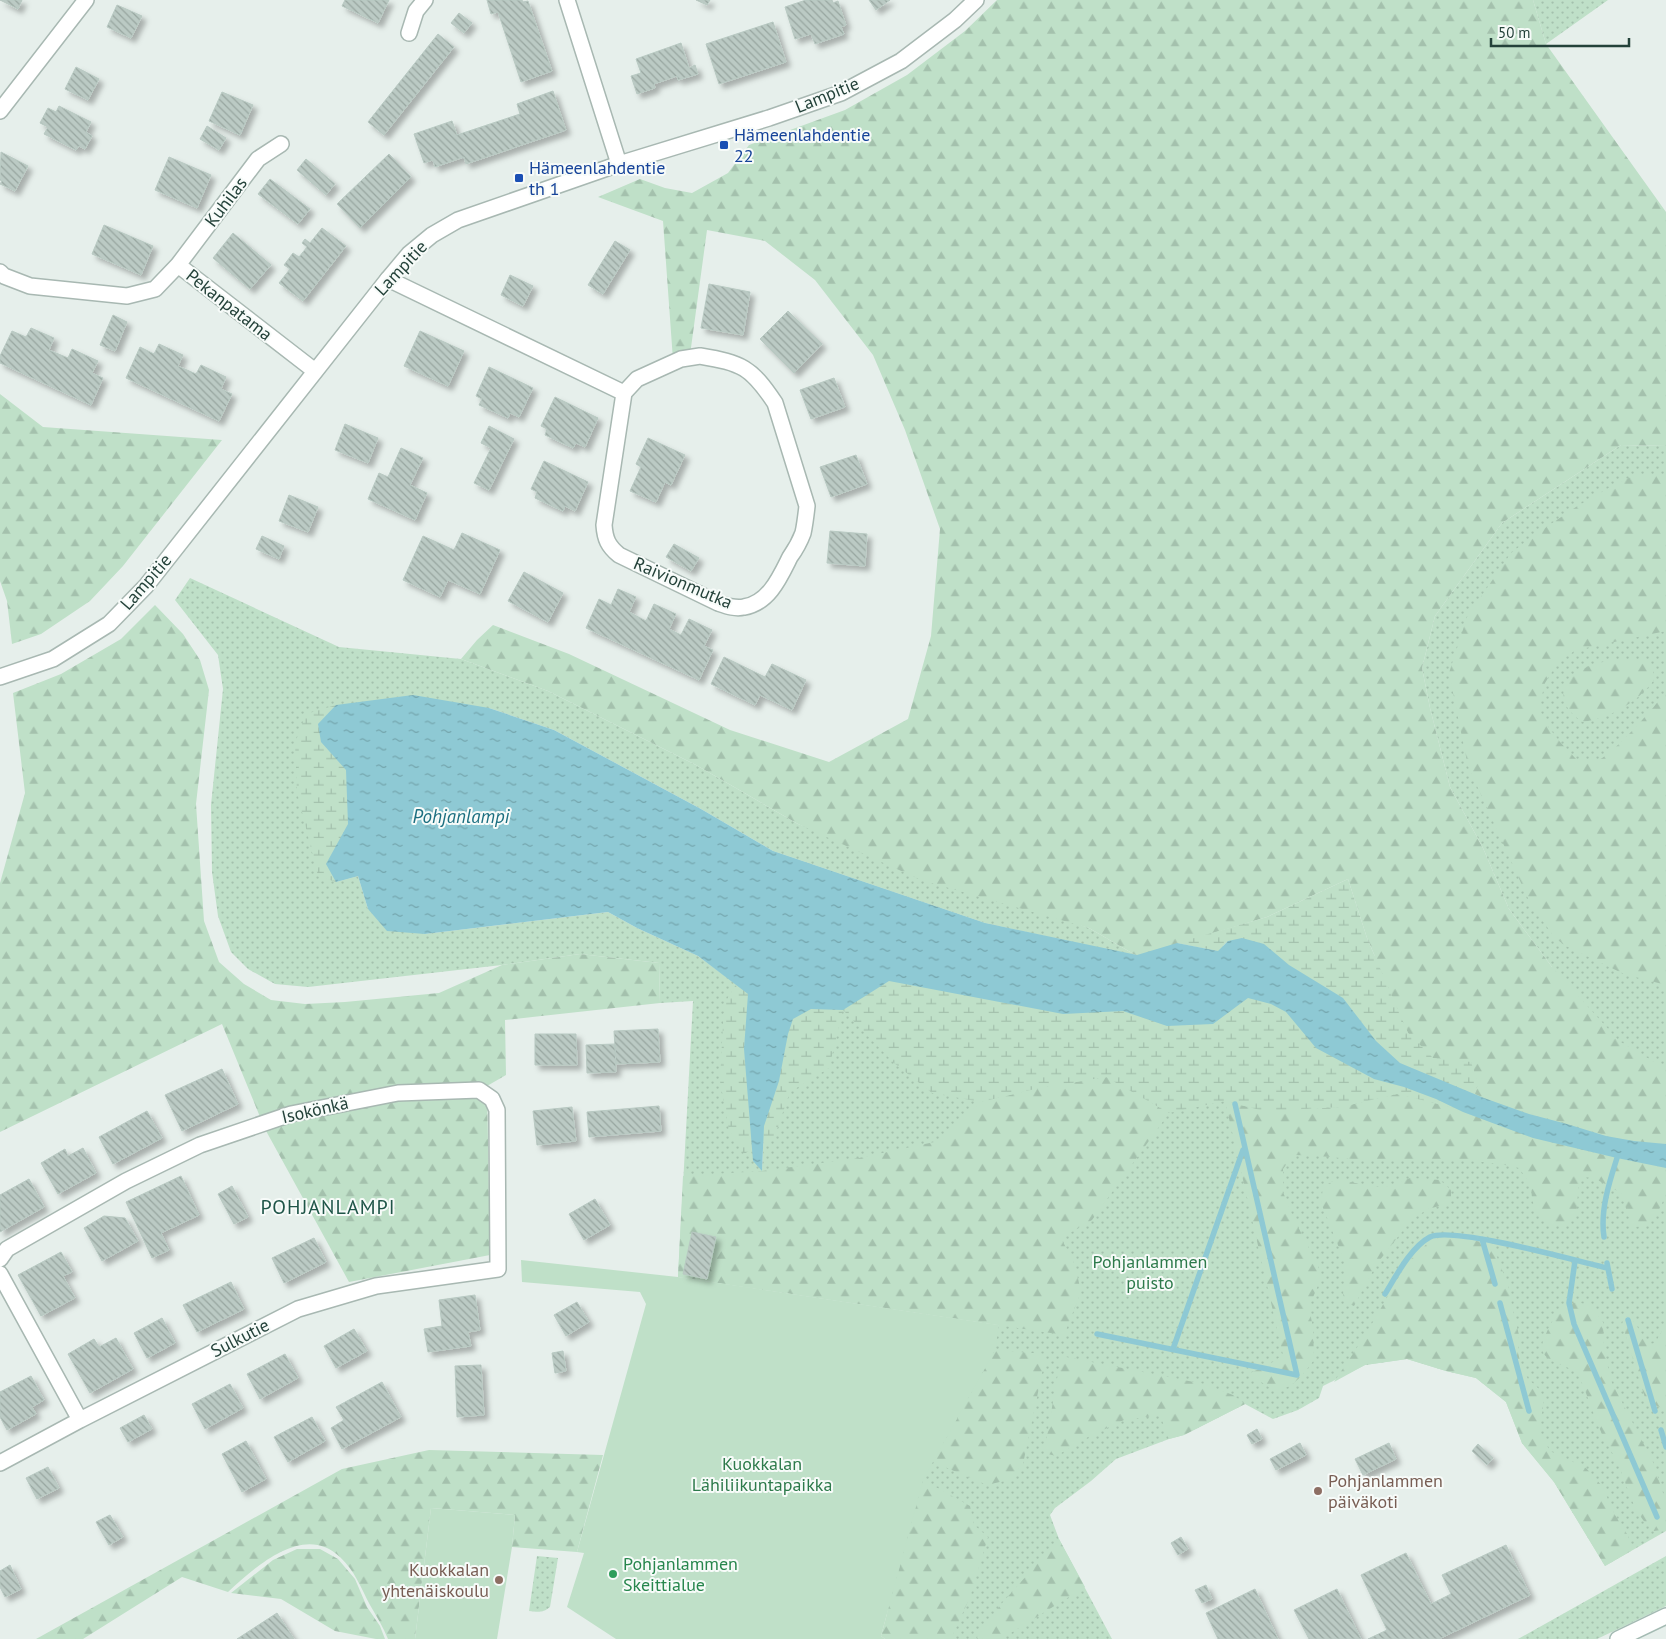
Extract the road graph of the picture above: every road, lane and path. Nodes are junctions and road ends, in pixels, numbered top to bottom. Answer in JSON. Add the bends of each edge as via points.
{"nodes":[{"id":1,"x":86,"y":0,"type":"edge"},
{"id":2,"x":425,"y":0,"type":"edge"},
{"id":3,"x":567,"y":0,"type":"edge"},
{"id":4,"x":976,"y":0,"type":"edge"},
{"id":5,"x":409,"y":33,"type":"dead end"},
{"id":6,"x":0,"y":111,"type":"edge"},
{"id":7,"x":281,"y":144,"type":"dead end"},
{"id":8,"x":620,"y":164,"type":"junction"},
{"id":9,"x":178,"y":265,"type":"junction"},
{"id":10,"x":0,"y":272,"type":"edge"},
{"id":11,"x":388,"y":279,"type":"junction"},
{"id":12,"x":315,"y":370,"type":"junction"},
{"id":13,"x":624,"y":393,"type":"junction"},
{"id":14,"x":0,"y":676,"type":"edge"},
{"id":15,"x":0,"y":1259,"type":"edge"},
{"id":16,"x":498,"y":1268,"type":"joint"},
{"id":17,"x":0,"y":1274,"type":"edge"},
{"id":18,"x":80,"y":1420,"type":"junction"},
{"id":19,"x":0,"y":1463,"type":"edge"},
{"id":20,"x":1666,"y":1616,"type":"edge"},
{"id":21,"x":1618,"y":1639,"type":"edge"}],
"edges":[{"from":1,"to":6,"type":"street"},
{"from":2,"to":5,"type":"street","via":[[416,11]]},
{"from":3,"to":8,"type":"street"},
{"from":4,"to":8,"type":"street","name":"Lampitie","via":[[900,61],[841,93]]},
{"from":7,"to":9,"type":"street","name":"Kuhilas","via":[[258,159]]},
{"from":8,"to":11,"type":"street","name":"Lampitie","via":[[458,220],[409,254]]},
{"from":9,"to":10,"type":"street","name":"Pekanpatama","via":[[155,289],[127,296],[30,286]]},
{"from":9,"to":12,"type":"street","name":"Pekanpatama"},
{"from":11,"to":12,"type":"street","name":"Lampitie"},
{"from":11,"to":13,"type":"street"},
{"from":12,"to":14,"type":"street","name":"Lampitie","via":[[146,586],[109,624],[54,659]]},
{"from":13,"to":13,"type":"street","name":"Raivionmutka","via":[[637,379],[681,359],[700,356],[739,365],[752,374],[774,403],[805,498],[806,521],[802,536],[778,580],[756,603],[733,608],[718,603],[610,548],[604,525]]},
{"from":15,"to":16,"type":"street","name":"Isokönkä","via":[[7,1249],[126,1181],[200,1145],[291,1114],[398,1093],[479,1090],[492,1099],[497,1110]]},
{"from":16,"to":18,"type":"street","name":"Sulkutie","via":[[376,1286],[298,1309]]},
{"from":17,"to":18,"type":"street"},
{"from":18,"to":19,"type":"street","name":"Sulkutie"},
{"from":20,"to":21,"type":"street"}]}
